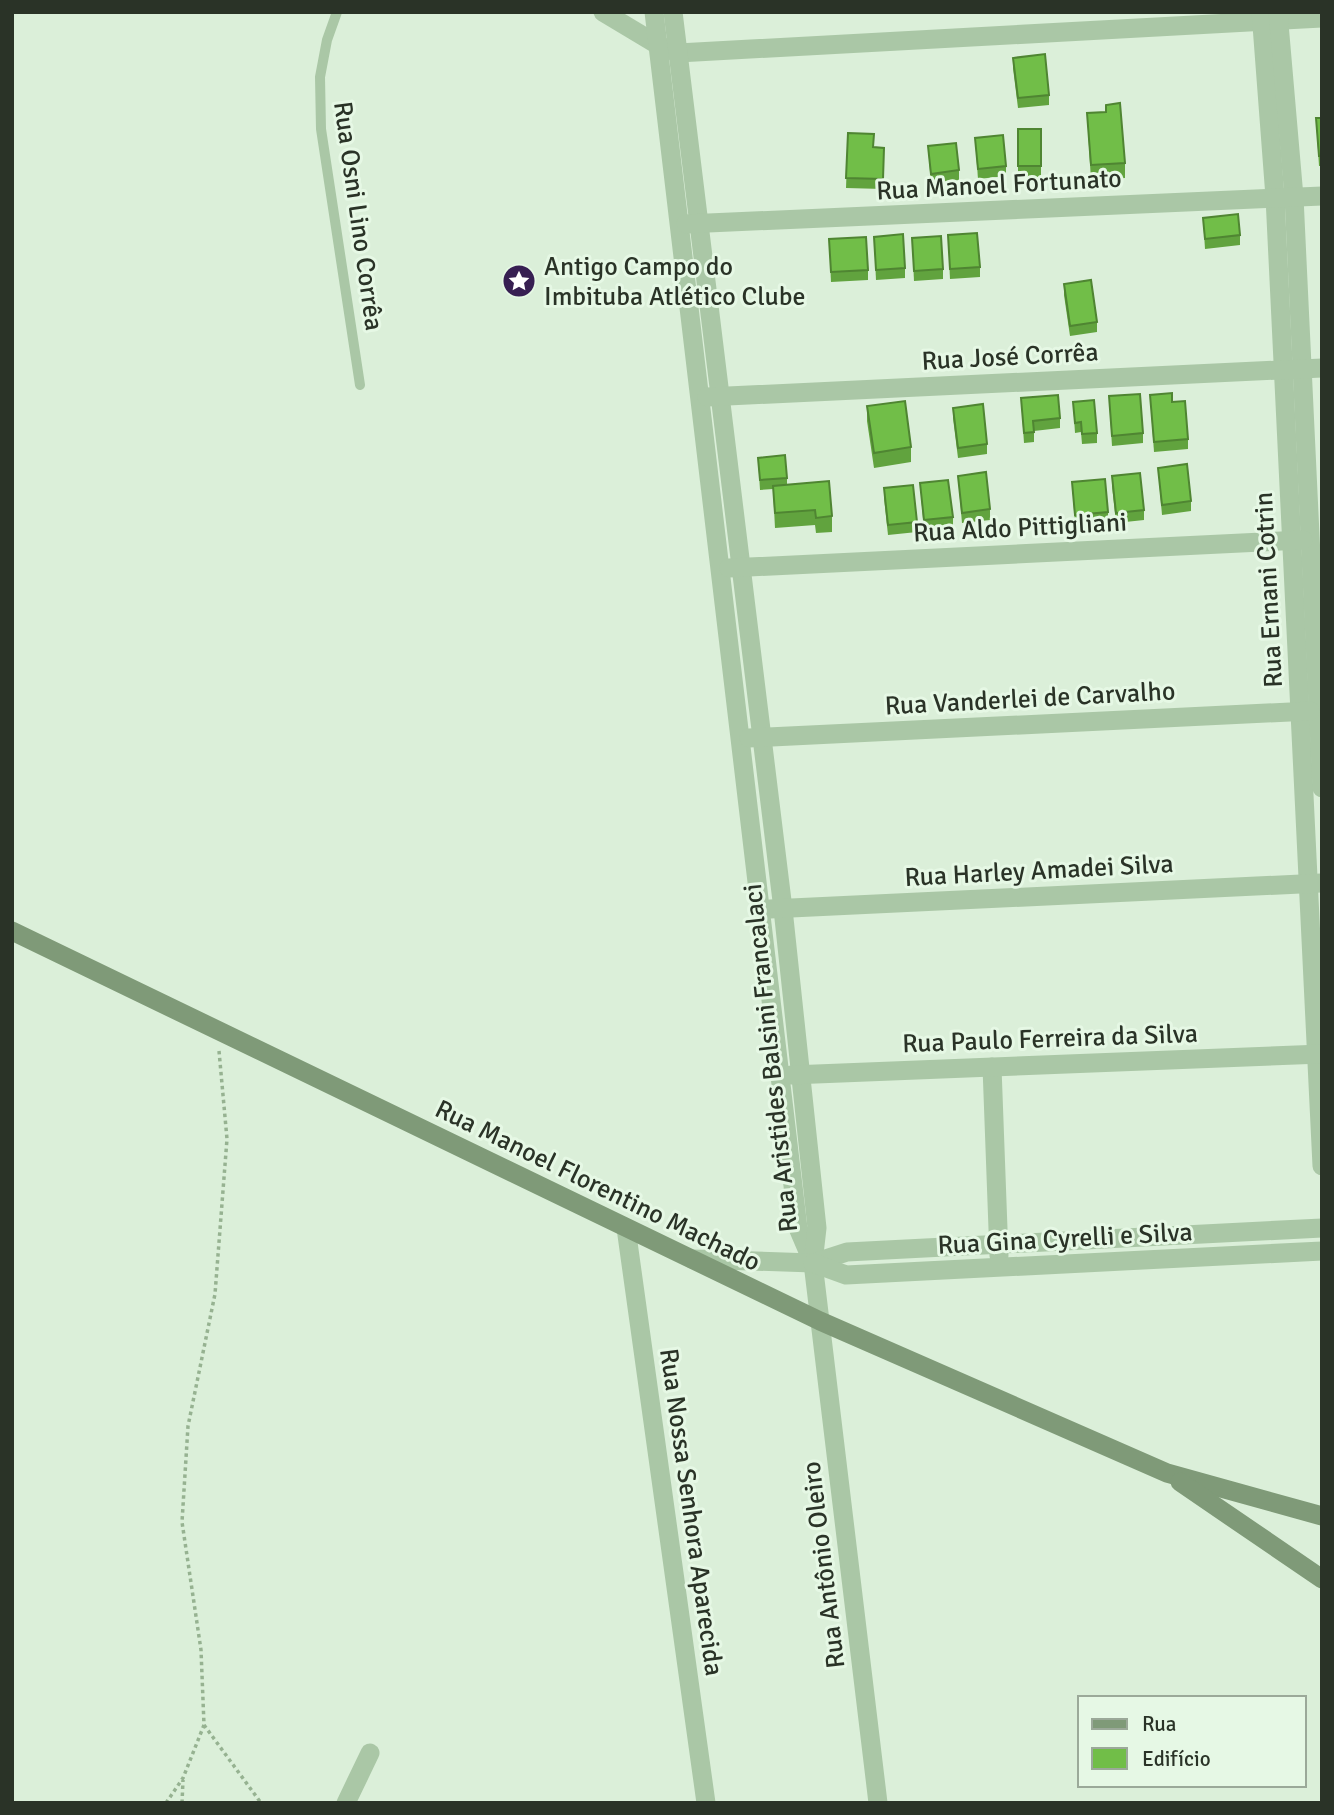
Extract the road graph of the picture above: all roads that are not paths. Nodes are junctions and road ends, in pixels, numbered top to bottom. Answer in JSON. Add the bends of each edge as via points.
{"nodes":[{"id":1,"x":337,"y":12,"type":"edge"},
{"id":2,"x":603,"y":12,"type":"edge"},
{"id":3,"x":654,"y":12,"type":"edge"},
{"id":4,"x":673,"y":12,"type":"edge"},
{"id":5,"x":1270,"y":16,"type":"edge"},
{"id":6,"x":1322,"y":18,"type":"edge"},
{"id":7,"x":658,"y":45,"type":"junction"},
{"id":8,"x":678,"y":53,"type":"junction"},
{"id":9,"x":1322,"y":196,"type":"edge"},
{"id":10,"x":1284,"y":197,"type":"junction"},
{"id":11,"x":679,"y":224,"type":"junction"},
{"id":12,"x":700,"y":224,"type":"junction"},
{"id":13,"x":1322,"y":368,"type":"edge"},
{"id":14,"x":1293,"y":369,"type":"junction"},
{"id":15,"x":360,"y":385,"type":"dead end"},
{"id":16,"x":720,"y":396,"type":"junction"},
{"id":17,"x":700,"y":397,"type":"junction"},
{"id":18,"x":1308,"y":540,"type":"edge"},
{"id":19,"x":741,"y":567,"type":"junction"},
{"id":20,"x":721,"y":569,"type":"junction"},
{"id":21,"x":1313,"y":711,"type":"edge"},
{"id":22,"x":761,"y":737,"type":"junction"},
{"id":23,"x":741,"y":738,"type":"junction"},
{"id":24,"x":1322,"y":788,"type":"edge"},
{"id":25,"x":1315,"y":883,"type":"edge"},
{"id":26,"x":783,"y":909,"type":"junction"},
{"id":27,"x":760,"y":910,"type":"junction"},
{"id":28,"x":12,"y":931,"type":"edge"},
{"id":29,"x":1319,"y":1054,"type":"edge"},
{"id":30,"x":992,"y":1067,"type":"junction"},
{"id":31,"x":802,"y":1075,"type":"junction"},
{"id":32,"x":781,"y":1076,"type":"junction"},
{"id":33,"x":1322,"y":1166,"type":"edge"},
{"id":34,"x":626,"y":1228,"type":"junction"},
{"id":35,"x":1322,"y":1228,"type":"edge"},
{"id":36,"x":999,"y":1244,"type":"junction"},
{"id":37,"x":1322,"y":1251,"type":"edge"},
{"id":38,"x":692,"y":1259,"type":"junction"},
{"id":39,"x":813,"y":1263,"type":"junction"},
{"id":40,"x":1000,"y":1267,"type":"junction"},
{"id":41,"x":820,"y":1321,"type":"junction"},
{"id":42,"x":1167,"y":1473,"type":"junction"},
{"id":43,"x":1322,"y":1516,"type":"edge"},
{"id":44,"x":1322,"y":1579,"type":"edge"},
{"id":45,"x":370,"y":1753,"type":"dead end"},
{"id":46,"x":346,"y":1803,"type":"edge"},
{"id":47,"x":706,"y":1803,"type":"edge"},
{"id":48,"x":878,"y":1803,"type":"edge"}],
"edges":[{"from":1,"to":15,"type":"lane","name":"Rua Osni Lino Corrêa","via":[[320,77],[321,129]]},
{"from":2,"to":7,"type":"street"},
{"from":3,"to":7,"type":"street","name":"Rua Aristides Balsini Francalaci"},
{"from":4,"to":8,"type":"street","name":"Rua Aristides Balsini Francalaci"},
{"from":5,"to":6,"type":"street"},
{"from":5,"to":8,"type":"street"},
{"from":5,"to":10,"type":"street","name":"Rua Ernani Cotrin"},
{"from":7,"to":8,"type":"street"},
{"from":7,"to":11,"type":"street","name":"Rua Aristides Balsini Francalaci"},
{"from":8,"to":12,"type":"street","name":"Rua Aristides Balsini Francalaci"},
{"from":9,"to":10,"type":"street","name":"Rua Manoel Fortunato"},
{"from":10,"to":12,"type":"street","name":"Rua Manoel Fortunato"},
{"from":10,"to":14,"type":"street","name":"Rua Ernani Cotrin"},
{"from":11,"to":12,"type":"street","name":"Rua Manoel Fortunato"},
{"from":11,"to":17,"type":"street","name":"Rua Aristides Balsini Francalaci"},
{"from":12,"to":16,"type":"street","name":"Rua Aristides Balsini Francalaci"},
{"from":13,"to":14,"type":"street","name":"Rua José Corrêa"},
{"from":14,"to":16,"type":"street","name":"Rua José Corrêa"},
{"from":14,"to":18,"type":"street","name":"Rua Ernani Cotrin"},
{"from":16,"to":17,"type":"street","name":"Rua José Corrêa"},
{"from":16,"to":19,"type":"street","name":"Rua Aristides Balsini Francalaci"},
{"from":17,"to":20,"type":"street","name":"Rua Aristides Balsini Francalaci"},
{"from":18,"to":19,"type":"street","name":"Rua Aldo Pittigliani"},
{"from":18,"to":21,"type":"street","name":"Rua Ernani Cotrin"},
{"from":19,"to":20,"type":"street","name":"Rua Aldo Pittigliani"},
{"from":19,"to":22,"type":"street","name":"Rua Aristides Balsini Francalaci"},
{"from":20,"to":23,"type":"street","name":"Rua Aristides Balsini Francalaci"},
{"from":21,"to":22,"type":"street","name":"Rua Vanderlei de Carvalho"},
{"from":21,"to":24,"type":"street","name":"Rua Ernani Cotrin"},
{"from":21,"to":25,"type":"street","name":"Rua Ernani Cotrin"},
{"from":22,"to":23,"type":"street","name":"Rua Vanderlei de Carvalho"},
{"from":22,"to":26,"type":"street","name":"Rua Aristides Balsini Francalaci"},
{"from":23,"to":27,"type":"street","name":"Rua Aristides Balsini Francalaci"},
{"from":25,"to":26,"type":"street","name":"Rua Harley Amadei Silva"},
{"from":25,"to":29,"type":"street","name":"Rua Ernani Cotrin"},
{"from":26,"to":27,"type":"street","name":"Rua Harley Amadei Silva"},
{"from":26,"to":31,"type":"street","name":"Rua Aristides Balsini Francalaci"},
{"from":27,"to":32,"type":"street","name":"Rua Aristides Balsini Francalaci"},
{"from":28,"to":34,"type":"main road","name":"Rua Manoel Florentino Machado"},
{"from":29,"to":30,"type":"street","name":"Rua Paulo Ferreira da Silva"},
{"from":29,"to":33,"type":"street","name":"Rua Ernani Cotrin"},
{"from":30,"to":31,"type":"street","name":"Rua Paulo Ferreira da Silva"},
{"from":30,"to":36,"type":"street"},
{"from":31,"to":32,"type":"street","name":"Rua Paulo Ferreira da Silva"},
{"from":31,"to":39,"type":"street","name":"Rua Aristides Balsini Francalaci","via":[[817,1227]]},
{"from":32,"to":39,"type":"street","name":"Rua Aristides Balsini Francalaci","via":[[798,1228]]},
{"from":34,"to":38,"type":"main road","name":"Rua Manoel Florentino Machado"},
{"from":34,"to":47,"type":"street","name":"Rua Nossa Senhora Aparecida"},
{"from":35,"to":36,"type":"street","name":"Rua Gina Cyrelli e Silva"},
{"from":36,"to":39,"type":"street","name":"Rua Gina Cyrelli e Silva","via":[[847,1252]]},
{"from":36,"to":40,"type":"street"},
{"from":37,"to":40,"type":"street","name":"Rua Gina Cyrelli e Silva"},
{"from":38,"to":39,"type":"street","name":"Rua Gina Cyrelli e Silva"},
{"from":38,"to":41,"type":"main road","name":"Rua Manoel Florentino Machado"},
{"from":39,"to":40,"type":"street","name":"Rua Gina Cyrelli e Silva","via":[[846,1275]]},
{"from":39,"to":41,"type":"street","name":"Rua Antônio Oleiro"},
{"from":41,"to":42,"type":"main road","name":"Rua Manoel Florentino Machado"},
{"from":41,"to":48,"type":"street","name":"Rua Antônio Oleiro"},
{"from":42,"to":43,"type":"main road","name":"Rua Manoel Florentino Machado"},
{"from":42,"to":44,"type":"main road","name":"Rua Manoel Florentino Machado"},
{"from":45,"to":46,"type":"street"}]}
